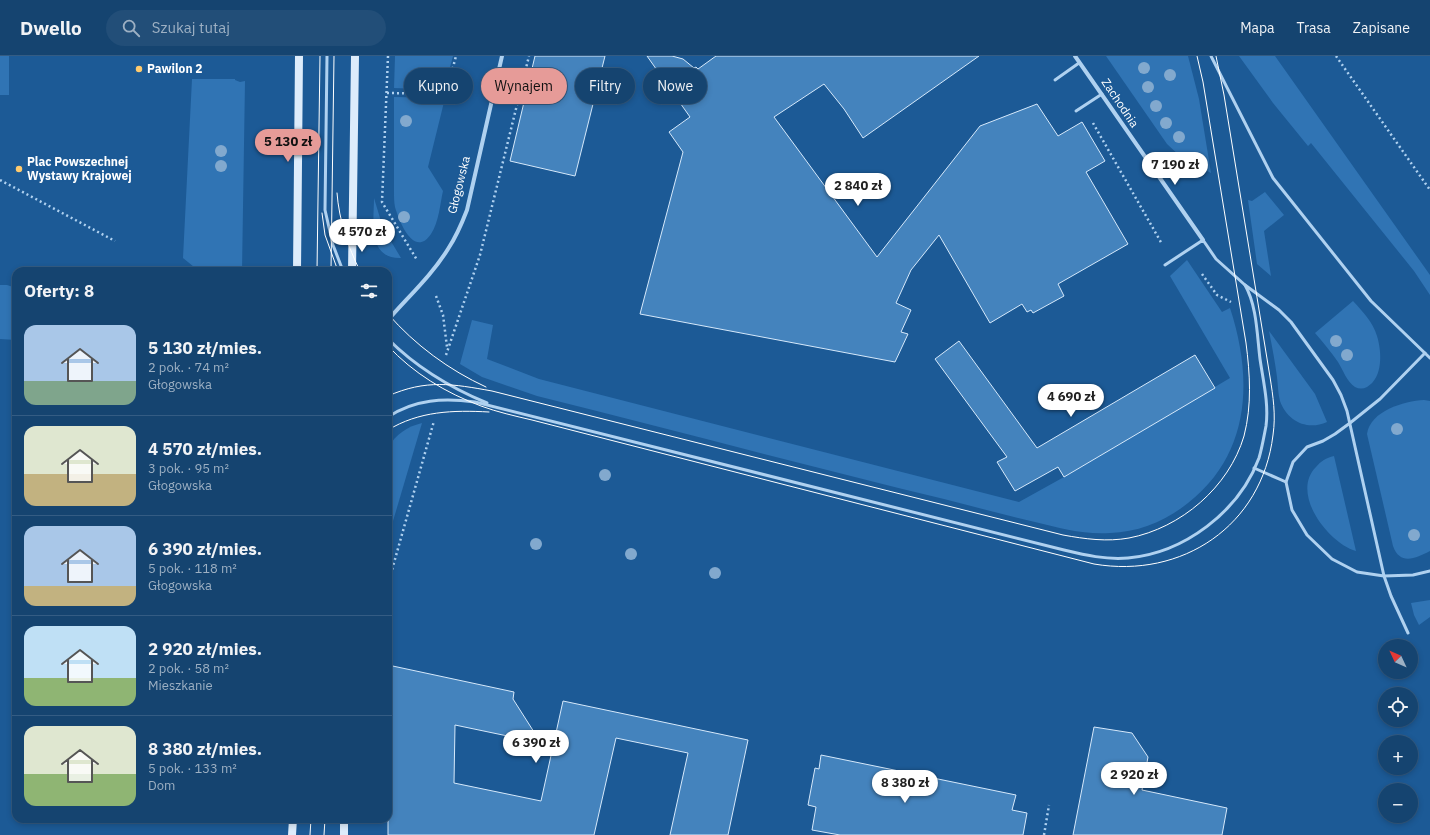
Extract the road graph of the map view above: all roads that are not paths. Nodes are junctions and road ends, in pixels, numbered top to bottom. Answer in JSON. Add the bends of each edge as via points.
{"nodes":[{"id":1,"x":299,"y":56,"type":"edge"},
{"id":2,"x":327,"y":56,"type":"edge"},
{"id":3,"x":355,"y":56,"type":"edge"},
{"id":4,"x":502,"y":56,"type":"edge"},
{"id":5,"x":1075,"y":56,"type":"edge"},
{"id":6,"x":1211,"y":56,"type":"edge"},
{"id":7,"x":1080,"y":63,"type":"junction"},
{"id":8,"x":1055,"y":80,"type":"dead end"},
{"id":9,"x":1102,"y":94,"type":"junction"},
{"id":10,"x":1076,"y":111,"type":"dead end"},
{"id":11,"x":1203,"y":240,"type":"junction"},
{"id":12,"x":1165,"y":265,"type":"dead end"},
{"id":13,"x":297,"y":267,"type":"edge"},
{"id":14,"x":342,"y":267,"type":"edge"},
{"id":15,"x":352,"y":267,"type":"edge"},
{"id":16,"x":1245,"y":285,"type":"junction"},
{"id":17,"x":392,"y":315,"type":"edge"},
{"id":18,"x":392,"y":342,"type":"edge"},
{"id":19,"x":1425,"y":353,"type":"junction"},
{"id":20,"x":1430,"y":358,"type":"edge"},
{"id":21,"x":494,"y":406,"type":"junction"},
{"id":22,"x":392,"y":415,"type":"edge"},
{"id":23,"x":1350,"y":423,"type":"junction"},
{"id":24,"x":1254,"y":468,"type":"junction"},
{"id":25,"x":1286,"y":482,"type":"junction"},
{"id":26,"x":1430,"y":571,"type":"edge"},
{"id":27,"x":1384,"y":576,"type":"junction"},
{"id":28,"x":1408,"y":633,"type":"dead end"},
{"id":29,"x":292,"y":823,"type":"edge"},
{"id":30,"x":344,"y":823,"type":"edge"},
{"id":31,"x":292,"y":835,"type":"edge"},
{"id":32,"x":344,"y":835,"type":"edge"}],
"edges":[{"from":1,"to":13,"type":"street"},
{"from":2,"to":14,"type":"lane","via":[[325,210],[328,227]]},
{"from":3,"to":15,"type":"street"},
{"from":4,"to":17,"type":"street","name":"Głogowska","via":[[467,210],[460,227],[435,268]]},
{"from":5,"to":7,"type":"street","name":"Zachodnia"},
{"from":6,"to":19,"type":"lane","via":[[1273,178],[1371,300]]},
{"from":7,"to":8,"type":"lane"},
{"from":7,"to":9,"type":"street","name":"Zachodnia"},
{"from":9,"to":10,"type":"lane"},
{"from":9,"to":11,"type":"street","name":"Zachodnia"},
{"from":11,"to":12,"type":"lane"},
{"from":11,"to":16,"type":"lane","via":[[1216,259]]},
{"from":16,"to":23,"type":"lane","via":[[1291,322],[1333,380]]},
{"from":16,"to":24,"type":"lane","via":[[1254,314],[1266,410],[1266,425]]},
{"from":18,"to":21,"type":"lane","via":[[432,374]]},
{"from":19,"to":20,"type":"lane"},
{"from":19,"to":23,"type":"lane","via":[[1380,399]]},
{"from":21,"to":22,"type":"lane","via":[[438,400],[410,406]]},
{"from":21,"to":24,"type":"lane","via":[[1103,558],[1128,558],[1152,554],[1197,534],[1229,506]]},
{"from":23,"to":25,"type":"lane","via":[[1329,438],[1307,447],[1293,462]]},
{"from":23,"to":27,"type":"lane"},
{"from":24,"to":25,"type":"lane"},
{"from":25,"to":27,"type":"lane","via":[[1292,510],[1307,534],[1332,559],[1357,572]]},
{"from":26,"to":27,"type":"lane","via":[[1413,575]]},
{"from":27,"to":28,"type":"lane"},
{"from":29,"to":31,"type":"street"},
{"from":30,"to":32,"type":"street"}]}
